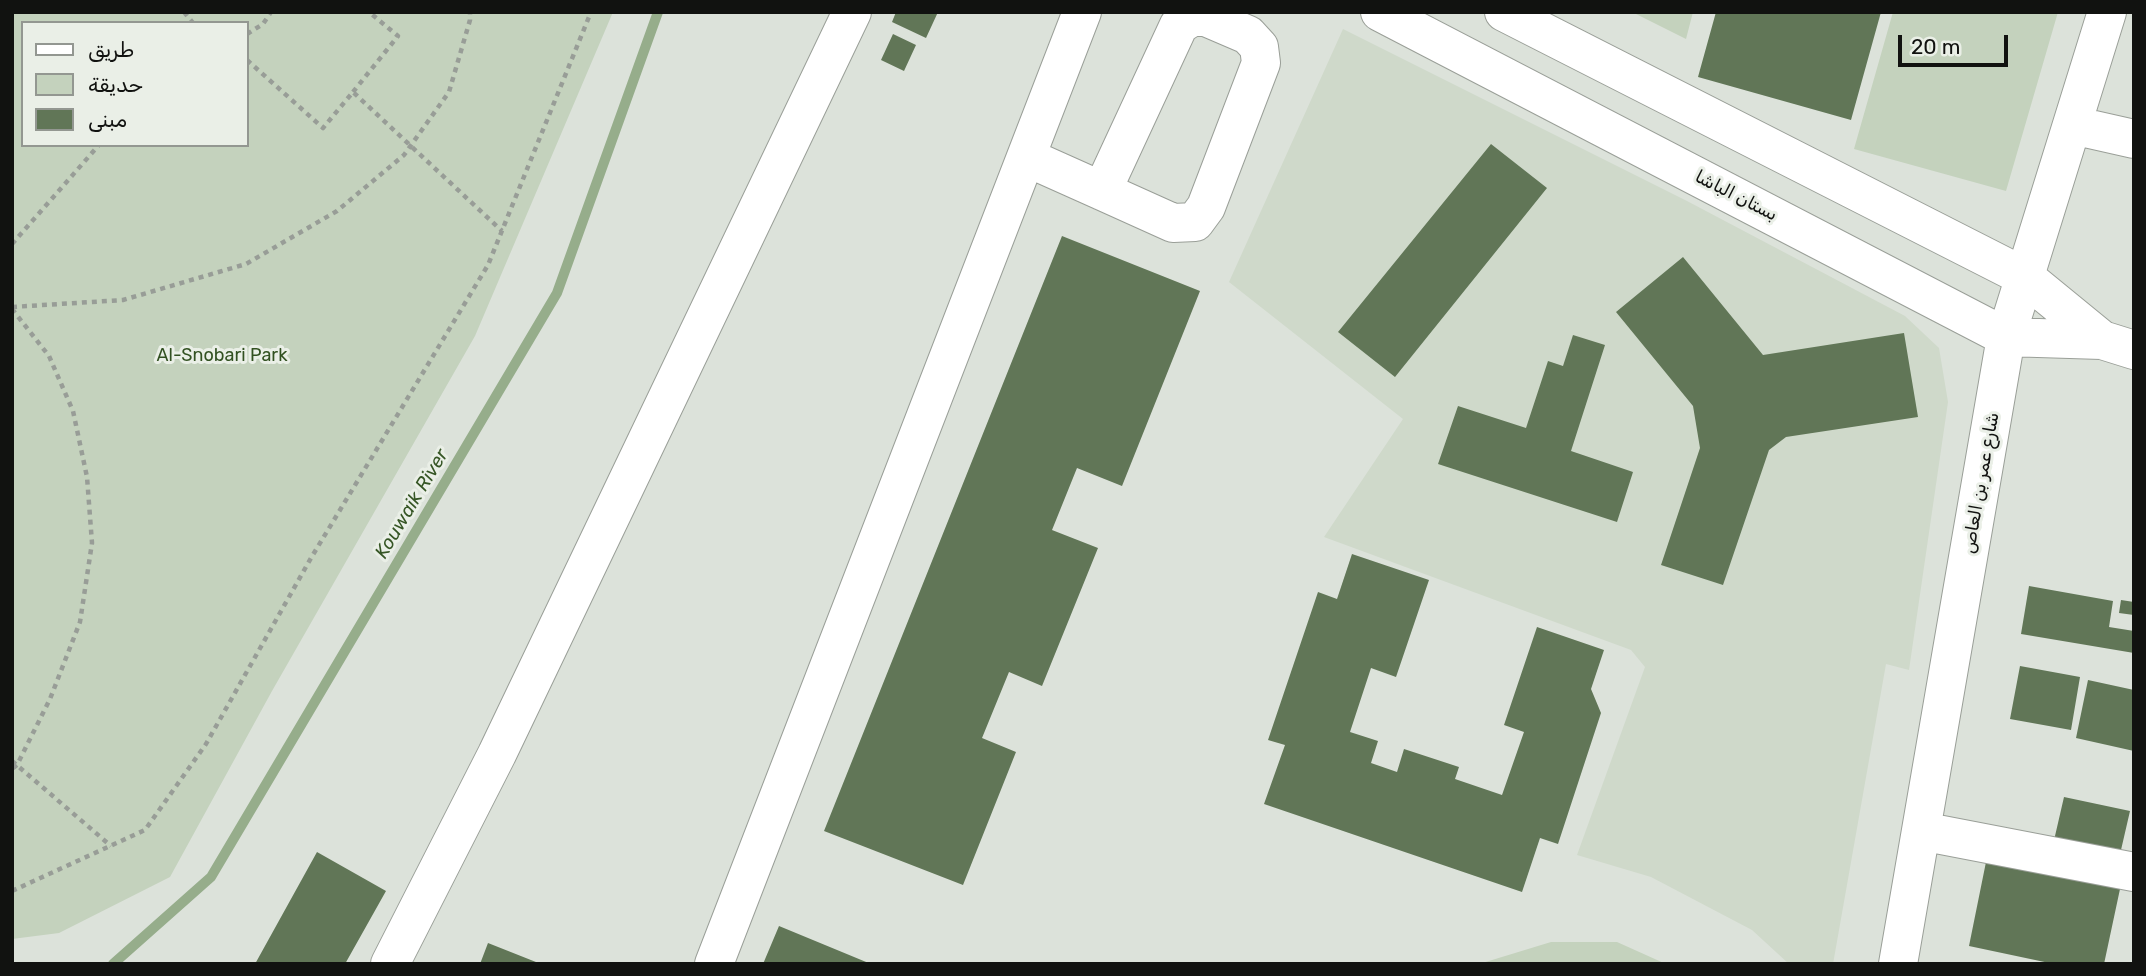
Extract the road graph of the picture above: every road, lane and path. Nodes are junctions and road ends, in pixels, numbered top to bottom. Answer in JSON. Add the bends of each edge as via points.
{"nodes":[{"id":1,"x":271,"y":12,"type":"edge"},
{"id":2,"x":369,"y":12,"type":"edge"},
{"id":3,"x":470,"y":12,"type":"edge"},
{"id":4,"x":592,"y":12,"type":"edge"},
{"id":5,"x":852,"y":12,"type":"edge"},
{"id":6,"x":1082,"y":12,"type":"edge"},
{"id":7,"x":1380,"y":12,"type":"edge"},
{"id":8,"x":1504,"y":12,"type":"edge"},
{"id":9,"x":2107,"y":12,"type":"edge"},
{"id":10,"x":248,"y":33,"type":"edge"},
{"id":11,"x":248,"y":61,"type":"edge"},
{"id":12,"x":353,"y":92,"type":"junction"},
{"id":13,"x":2072,"y":125,"type":"junction"},
{"id":14,"x":2134,"y":139,"type":"edge"},
{"id":15,"x":411,"y":146,"type":"junction"},
{"id":16,"x":97,"y":147,"type":"edge"},
{"id":17,"x":1026,"y":157,"type":"junction"},
{"id":18,"x":1102,"y":191,"type":"junction"},
{"id":19,"x":502,"y":231,"type":"junction"},
{"id":20,"x":12,"y":244,"type":"edge"},
{"id":21,"x":2025,"y":277,"type":"junction"},
{"id":22,"x":12,"y":308,"type":"edge"},
{"id":23,"x":2007,"y":337,"type":"junction"},
{"id":24,"x":2118,"y":345,"type":"edge"},
{"id":25,"x":12,"y":761,"type":"edge"},
{"id":26,"x":15,"y":767,"type":"edge"},
{"id":27,"x":1921,"y":831,"type":"junction"},
{"id":28,"x":111,"y":846,"type":"junction"},
{"id":29,"x":2134,"y":872,"type":"edge"},
{"id":30,"x":12,"y":891,"type":"edge"},
{"id":31,"x":390,"y":964,"type":"edge"},
{"id":32,"x":714,"y":964,"type":"edge"},
{"id":33,"x":1898,"y":964,"type":"edge"}],
"edges":[{"from":1,"to":10,"type":"path"},
{"from":2,"to":12,"type":"path","via":[[398,36]]},
{"from":3,"to":15,"type":"path","via":[[449,92]]},
{"from":4,"to":19,"type":"path"},
{"from":5,"to":31,"type":"street","via":[[503,741]]},
{"from":6,"to":17,"type":"street"},
{"from":7,"to":23,"type":"street","name":"بستان الباشا"},
{"from":8,"to":21,"type":"street","name":"بستان الباشا"},
{"from":9,"to":13,"type":"street","name":"شارع عمر بن العاص"},
{"from":11,"to":12,"type":"path","via":[[323,128]]},
{"from":12,"to":15,"type":"path"},
{"from":13,"to":14,"type":"street"},
{"from":13,"to":21,"type":"street","name":"شارع عمر بن العاص"},
{"from":15,"to":19,"type":"path"},
{"from":15,"to":22,"type":"path","via":[[337,211],[246,264],[124,300]]},
{"from":16,"to":20,"type":"path"},
{"from":17,"to":18,"type":"street"},
{"from":17,"to":32,"type":"street"},
{"from":18,"to":18,"type":"street","via":[[1173,223],[1195,222],[1206,207],[1261,63],[1259,47],[1248,35],[1206,17],[1192,17],[1179,25]]},
{"from":19,"to":28,"type":"path","via":[[488,265],[311,558],[206,744],[145,830]]},
{"from":21,"to":23,"type":"street","name":"شارع عمر بن العاص"},
{"from":21,"to":24,"type":"street","name":"بستان الباشا"},
{"from":22,"to":26,"type":"path","via":[[49,356],[73,411],[87,477],[92,543],[80,622],[50,699]]},
{"from":23,"to":24,"type":"street","name":"بستان الباشا"},
{"from":23,"to":27,"type":"street","name":"شارع عمر بن العاص"},
{"from":25,"to":26,"type":"path"},
{"from":26,"to":28,"type":"path"},
{"from":27,"to":29,"type":"street"},
{"from":27,"to":33,"type":"street","name":"شارع عمر بن العاص"},
{"from":28,"to":30,"type":"path"}]}
